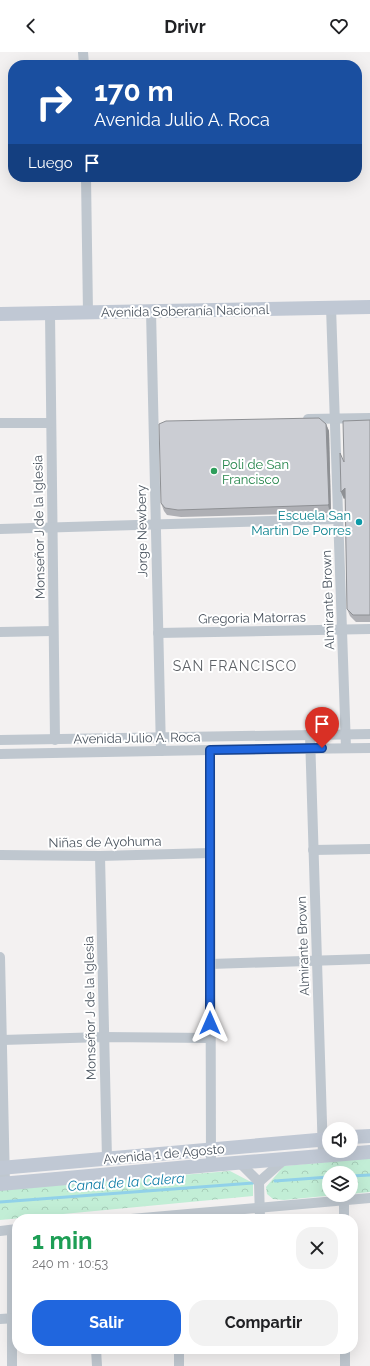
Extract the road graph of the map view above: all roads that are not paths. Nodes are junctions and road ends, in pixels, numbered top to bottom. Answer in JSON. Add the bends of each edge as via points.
{"nodes":[{"id":1,"x":86,"y":182,"type":"edge"},
{"id":2,"x":370,"y":307,"type":"edge"},
{"id":3,"x":331,"y":308,"type":"junction"},
{"id":4,"x":151,"y":311,"type":"junction"},
{"id":5,"x":50,"y":313,"type":"junction"},
{"id":6,"x":88,"y":313,"type":"junction"},
{"id":7,"x":0,"y":314,"type":"edge"},
{"id":8,"x":335,"y":418,"type":"junction"},
{"id":9,"x":370,"y":418,"type":"edge"},
{"id":10,"x":295,"y":419,"type":"edge"},
{"id":11,"x":0,"y":423,"type":"edge"},
{"id":12,"x":51,"y":423,"type":"junction"},
{"id":13,"x":338,"y":519,"type":"junction"},
{"id":14,"x":155,"y":524,"type":"junction"},
{"id":15,"x":52,"y":527,"type":"junction"},
{"id":16,"x":0,"y":529,"type":"edge"},
{"id":17,"x":370,"y":629,"type":"edge"},
{"id":18,"x":342,"y":630,"type":"junction"},
{"id":19,"x":53,"y":631,"type":"junction"},
{"id":20,"x":0,"y":632,"type":"edge"},
{"id":21,"x":158,"y":633,"type":"junction"},
{"id":22,"x":370,"y":734,"type":"edge"},
{"id":23,"x":346,"y":735,"type":"junction"},
{"id":24,"x":310,"y":736,"type":"junction"},
{"id":25,"x":160,"y":738,"type":"junction"},
{"id":26,"x":0,"y":740,"type":"edge"},
{"id":27,"x":54,"y":740,"type":"junction"},
{"id":28,"x":346,"y":748,"type":"junction"},
{"id":29,"x":370,"y":748,"type":"edge"},
{"id":30,"x":310,"y":749,"type":"junction"},
{"id":31,"x":210,"y":750,"type":"junction"},
{"id":32,"x":161,"y":751,"type":"junction"},
{"id":33,"x":0,"y":754,"type":"edge"},
{"id":34,"x":370,"y":848,"type":"edge"},
{"id":35,"x":313,"y":850,"type":"junction"},
{"id":36,"x":210,"y":853,"type":"junction"},
{"id":37,"x":0,"y":855,"type":"edge"},
{"id":38,"x":100,"y":856,"type":"junction"},
{"id":39,"x":0,"y":957,"type":"edge"},
{"id":40,"x":370,"y":960,"type":"edge"},
{"id":41,"x":317,"y":961,"type":"junction"},
{"id":42,"x":0,"y":962,"type":"edge"},
{"id":43,"x":210,"y":964,"type":"junction"},
{"id":44,"x":104,"y":1037,"type":"junction"},
{"id":45,"x":210,"y":1038,"type":"junction"},
{"id":46,"x":2,"y":1040,"type":"junction"},
{"id":47,"x":325,"y":1122,"type":"edge"},
{"id":48,"x":370,"y":1136,"type":"edge"},
{"id":49,"x":358,"y":1137,"type":"edge"},
{"id":50,"x":322,"y":1139,"type":"edge"},
{"id":51,"x":210,"y":1149,"type":"junction"},
{"id":52,"x":370,"y":1152,"type":"edge"},
{"id":53,"x":358,"y":1153,"type":"edge"},
{"id":54,"x":322,"y":1155,"type":"edge"},
{"id":55,"x":107,"y":1159,"type":"junction"},
{"id":56,"x":285,"y":1159,"type":"junction"},
{"id":57,"x":239,"y":1162,"type":"junction"},
{"id":58,"x":211,"y":1164,"type":"junction"},
{"id":59,"x":3,"y":1168,"type":"edge"},
{"id":60,"x":259,"y":1182,"type":"junction"},
{"id":61,"x":3,"y":1184,"type":"edge"},
{"id":62,"x":370,"y":1198,"type":"edge"},
{"id":63,"x":358,"y":1199,"type":"edge"},
{"id":64,"x":323,"y":1202,"type":"edge"},
{"id":65,"x":344,"y":1202,"type":"edge"},
{"id":66,"x":259,"y":1208,"type":"junction"},
{"id":67,"x":204,"y":1214,"type":"edge"},
{"id":68,"x":260,"y":1214,"type":"edge"},
{"id":69,"x":344,"y":1214,"type":"edge"},
{"id":70,"x":12,"y":1230,"type":"edge"},
{"id":71,"x":0,"y":1231,"type":"edge"},
{"id":72,"x":12,"y":1318,"type":"edge"},
{"id":73,"x":0,"y":1319,"type":"edge"},
{"id":74,"x":12,"y":1354,"type":"edge"},
{"id":75,"x":96,"y":1354,"type":"edge"},
{"id":76,"x":179,"y":1354,"type":"edge"},
{"id":77,"x":345,"y":1354,"type":"edge"},
{"id":78,"x":12,"y":1366,"type":"edge"},
{"id":79,"x":96,"y":1366,"type":"edge"},
{"id":80,"x":179,"y":1366,"type":"edge"},
{"id":81,"x":345,"y":1366,"type":"edge"}],
"edges":[{"from":1,"to":6,"type":"street"},
{"from":2,"to":3,"type":"street","name":"Avenida Soberanía Nacional"},
{"from":3,"to":4,"type":"street","name":"Avenida Soberanía Nacional"},
{"from":3,"to":8,"type":"street","name":"Almirante Brown"},
{"from":4,"to":6,"type":"street","name":"Avenida Soberanía Nacional"},
{"from":4,"to":14,"type":"street","name":"Jorge Newbery","via":[[157,421]]},
{"from":5,"to":6,"type":"street","name":"Avenida Soberanía Nacional"},
{"from":5,"to":7,"type":"street","name":"Avenida Soberanía Nacional"},
{"from":5,"to":12,"type":"street","name":"Monseñor J de la Iglesia"},
{"from":8,"to":9,"type":"street"},
{"from":8,"to":10,"type":"street"},
{"from":8,"to":13,"type":"street","name":"Almirante Brown"},
{"from":11,"to":12,"type":"street"},
{"from":12,"to":15,"type":"street","name":"Monseñor J de la Iglesia"},
{"from":13,"to":14,"type":"street"},
{"from":13,"to":18,"type":"street","name":"Almirante Brown"},
{"from":14,"to":15,"type":"street"},
{"from":14,"to":21,"type":"street","name":"Jorge Newbery"},
{"from":15,"to":16,"type":"street"},
{"from":15,"to":19,"type":"street","name":"Monseñor J de la Iglesia"},
{"from":17,"to":18,"type":"street","name":"Gregoria Matorras"},
{"from":18,"to":21,"type":"street","name":"Gregoria Matorras"},
{"from":18,"to":23,"type":"street","name":"Almirante Brown"},
{"from":19,"to":20,"type":"street"},
{"from":19,"to":27,"type":"street","name":"Monseñor J de la Iglesia"},
{"from":21,"to":25,"type":"street","name":"Jorge Newbery"},
{"from":22,"to":23,"type":"street","name":"Avenida Julio A. Roca"},
{"from":23,"to":24,"type":"street","name":"Avenida Julio A. Roca"},
{"from":23,"to":28,"type":"street","name":"Almirante Brown"},
{"from":24,"to":25,"type":"street","name":"Avenida Julio A. Roca"},
{"from":24,"to":30,"type":"street","name":"Almirante Brown"},
{"from":25,"to":27,"type":"street","name":"Avenida Julio A. Roca"},
{"from":25,"to":32,"type":"street","name":"Jorge Newbery"},
{"from":26,"to":27,"type":"street","name":"Avenida Julio A. Roca"},
{"from":28,"to":29,"type":"street","name":"Avenida Julio A. Roca"},
{"from":28,"to":30,"type":"street","name":"Avenida Julio A. Roca"},
{"from":30,"to":31,"type":"street","name":"Avenida Julio A. Roca"},
{"from":30,"to":35,"type":"street","name":"Almirante Brown"},
{"from":31,"to":32,"type":"street","name":"Avenida Julio A. Roca"},
{"from":31,"to":36,"type":"street"},
{"from":32,"to":33,"type":"street","name":"Avenida Julio A. Roca"},
{"from":34,"to":35,"type":"street"},
{"from":35,"to":41,"type":"street","name":"Almirante Brown"},
{"from":36,"to":38,"type":"street","name":"Niñas de Ayohuma"},
{"from":36,"to":43,"type":"street"},
{"from":37,"to":38,"type":"street","name":"Niñas de Ayohuma"},
{"from":38,"to":44,"type":"street","name":"Monseñor J de la Iglesia"},
{"from":39,"to":42,"type":"street"},
{"from":40,"to":41,"type":"street"},
{"from":41,"to":43,"type":"street"},
{"from":41,"to":47,"type":"street","name":"Almirante Brown"},
{"from":42,"to":46,"type":"street"},
{"from":43,"to":45,"type":"street"},
{"from":44,"to":45,"type":"street"},
{"from":44,"to":46,"type":"street"},
{"from":44,"to":55,"type":"street","name":"Monseñor J de la Iglesia"},
{"from":45,"to":51,"type":"street"},
{"from":46,"to":59,"type":"street"},
{"from":48,"to":49,"type":"street"},
{"from":50,"to":51,"type":"street","name":"Avenida 1 de Agosto"},
{"from":51,"to":55,"type":"street","name":"Avenida 1 de Agosto"},
{"from":51,"to":58,"type":"street"},
{"from":52,"to":53,"type":"street","name":"Avenida 1 de Agosto"},
{"from":54,"to":56,"type":"street","name":"Avenida 1 de Agosto"},
{"from":55,"to":59,"type":"street","name":"Avenida 1 de Agosto"},
{"from":56,"to":57,"type":"street","name":"Avenida 1 de Agosto"},
{"from":56,"to":60,"type":"street"},
{"from":57,"to":58,"type":"street","name":"Avenida 1 de Agosto"},
{"from":57,"to":60,"type":"street"},
{"from":58,"to":61,"type":"street","name":"Avenida 1 de Agosto"},
{"from":59,"to":61,"type":"street"},
{"from":60,"to":66,"type":"street"},
{"from":62,"to":63,"type":"street"},
{"from":64,"to":66,"type":"street"},
{"from":65,"to":69,"type":"street"},
{"from":66,"to":67,"type":"street"},
{"from":66,"to":68,"type":"street"},
{"from":70,"to":71,"type":"street"},
{"from":72,"to":73,"type":"street"},
{"from":74,"to":78,"type":"street"},
{"from":75,"to":79,"type":"street"},
{"from":76,"to":80,"type":"street"},
{"from":77,"to":81,"type":"street"}]}
